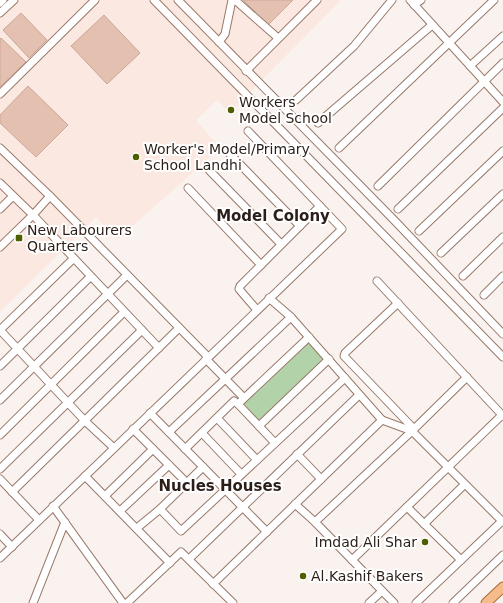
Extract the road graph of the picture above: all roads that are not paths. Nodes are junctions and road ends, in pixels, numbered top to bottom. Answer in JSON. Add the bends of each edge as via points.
{"nodes":[{"id":1,"x":3,"y":0,"type":"edge"},
{"id":2,"x":14,"y":0,"type":"edge"},
{"id":3,"x":95,"y":0,"type":"edge"},
{"id":4,"x":154,"y":0,"type":"edge"},
{"id":5,"x":178,"y":0,"type":"edge"},
{"id":6,"x":234,"y":0,"type":"edge"},
{"id":7,"x":317,"y":0,"type":"edge"},
{"id":8,"x":392,"y":0,"type":"edge"},
{"id":9,"x":421,"y":0,"type":"edge"},
{"id":10,"x":494,"y":0,"type":"edge"},
{"id":11,"x":412,"y":2,"type":"edge"},
{"id":12,"x":0,"y":3,"type":"edge"},
{"id":13,"x":0,"y":13,"type":"edge"},
{"id":14,"x":432,"y":25,"type":"junction"},
{"id":15,"x":503,"y":36,"type":"edge"},
{"id":16,"x":278,"y":38,"type":"junction"},
{"id":17,"x":219,"y":42,"type":"junction"},
{"id":18,"x":449,"y":44,"type":"junction"},
{"id":19,"x":503,"y":63,"type":"edge"},
{"id":20,"x":470,"y":66,"type":"junction"},
{"id":21,"x":246,"y":71,"type":"junction"},
{"id":22,"x":483,"y":82,"type":"junction"},
{"id":23,"x":0,"y":94,"type":"edge"},
{"id":24,"x":296,"y":100,"type":"dead end"},
{"id":25,"x":503,"y":102,"type":"edge"},
{"id":26,"x":503,"y":108,"type":"edge"},
{"id":27,"x":318,"y":123,"type":"dead end"},
{"id":28,"x":248,"y":131,"type":"dead end"},
{"id":29,"x":0,"y":148,"type":"edge"},
{"id":30,"x":339,"y":148,"type":"dead end"},
{"id":31,"x":503,"y":151,"type":"edge"},
{"id":32,"x":228,"y":152,"type":"dead end"},
{"id":33,"x":209,"y":170,"type":"dead end"},
{"id":34,"x":0,"y":183,"type":"edge"},
{"id":35,"x":378,"y":186,"type":"dead end"},
{"id":36,"x":188,"y":188,"type":"dead end"},
{"id":37,"x":503,"y":194,"type":"edge"},
{"id":38,"x":13,"y":196,"type":"junction"},
{"id":39,"x":50,"y":196,"type":"junction"},
{"id":40,"x":320,"y":206,"type":"junction"},
{"id":41,"x":398,"y":208,"type":"dead end"},
{"id":42,"x":0,"y":209,"type":"edge"},
{"id":43,"x":33,"y":215,"type":"junction"},
{"id":44,"x":300,"y":226,"type":"junction"},
{"id":45,"x":419,"y":230,"type":"dead end"},
{"id":46,"x":503,"y":237,"type":"edge"},
{"id":47,"x":281,"y":244,"type":"junction"},
{"id":48,"x":0,"y":247,"type":"edge"},
{"id":49,"x":441,"y":253,"type":"dead end"},
{"id":50,"x":73,"y":259,"type":"junction"},
{"id":51,"x":261,"y":265,"type":"junction"},
{"id":52,"x":127,"y":275,"type":"junction"},
{"id":53,"x":463,"y":276,"type":"dead end"},
{"id":54,"x":503,"y":276,"type":"edge"},
{"id":55,"x":90,"y":277,"type":"junction"},
{"id":56,"x":377,"y":281,"type":"dead end"},
{"id":57,"x":108,"y":294,"type":"junction"},
{"id":58,"x":484,"y":295,"type":"dead end"},
{"id":59,"x":269,"y":298,"type":"junction"},
{"id":60,"x":398,"y":303,"type":"junction"},
{"id":61,"x":257,"y":310,"type":"junction"},
{"id":62,"x":124,"y":312,"type":"junction"},
{"id":63,"x":291,"y":317,"type":"junction"},
{"id":64,"x":179,"y":328,"type":"junction"},
{"id":65,"x":0,"y":330,"type":"edge"},
{"id":66,"x":142,"y":330,"type":"junction"},
{"id":67,"x":503,"y":334,"type":"edge"},
{"id":68,"x":309,"y":337,"type":"junction"},
{"id":69,"x":159,"y":348,"type":"junction"},
{"id":70,"x":17,"y":349,"type":"junction"},
{"id":71,"x":207,"y":358,"type":"junction"},
{"id":72,"x":503,"y":358,"type":"edge"},
{"id":73,"x":329,"y":359,"type":"junction"},
{"id":74,"x":0,"y":366,"type":"edge"},
{"id":75,"x":34,"y":367,"type":"junction"},
{"id":76,"x":467,"y":377,"type":"junction"},
{"id":77,"x":345,"y":378,"type":"junction"},
{"id":78,"x":225,"y":379,"type":"junction"},
{"id":79,"x":51,"y":385,"type":"junction"},
{"id":80,"x":359,"y":395,"type":"junction"},
{"id":81,"x":244,"y":398,"type":"junction"},
{"id":82,"x":0,"y":400,"type":"edge"},
{"id":83,"x":68,"y":403,"type":"junction"},
{"id":84,"x":238,"y":404,"type":"junction"},
{"id":85,"x":150,"y":413,"type":"junction"},
{"id":86,"x":503,"y":415,"type":"edge"},
{"id":87,"x":217,"y":418,"type":"junction"},
{"id":88,"x":382,"y":420,"type":"junction"},
{"id":89,"x":85,"y":421,"type":"junction"},
{"id":90,"x":259,"y":426,"type":"junction"},
{"id":91,"x":133,"y":429,"type":"junction"},
{"id":92,"x":413,"y":430,"type":"junction"},
{"id":93,"x":169,"y":432,"type":"junction"},
{"id":94,"x":202,"y":433,"type":"junction"},
{"id":95,"x":0,"y":435,"type":"edge"},
{"id":96,"x":275,"y":443,"type":"junction"},
{"id":97,"x":114,"y":448,"type":"junction"},
{"id":98,"x":153,"y":449,"type":"junction"},
{"id":99,"x":185,"y":449,"type":"junction"},
{"id":100,"x":297,"y":454,"type":"junction"},
{"id":101,"x":257,"y":460,"type":"junction"},
{"id":102,"x":169,"y":465,"type":"junction"},
{"id":103,"x":203,"y":467,"type":"junction"},
{"id":104,"x":448,"y":467,"type":"junction"},
{"id":105,"x":0,"y":469,"type":"edge"},
{"id":106,"x":241,"y":474,"type":"junction"},
{"id":107,"x":85,"y":476,"type":"junction"},
{"id":108,"x":0,"y":479,"type":"edge"},
{"id":109,"x":321,"y":479,"type":"junction"},
{"id":110,"x":187,"y":483,"type":"junction"},
{"id":111,"x":464,"y":485,"type":"junction"},
{"id":112,"x":226,"y":490,"type":"junction"},
{"id":113,"x":12,"y":492,"type":"junction"},
{"id":114,"x":105,"y":496,"type":"junction"},
{"id":115,"x":295,"y":504,"type":"junction"},
{"id":116,"x":53,"y":506,"type":"junction"},
{"id":117,"x":243,"y":507,"type":"junction"},
{"id":118,"x":407,"y":507,"type":"junction"},
{"id":119,"x":160,"y":509,"type":"junction"},
{"id":120,"x":120,"y":512,"type":"junction"},
{"id":121,"x":39,"y":520,"type":"junction"},
{"id":122,"x":65,"y":522,"type":"junction"},
{"id":123,"x":315,"y":522,"type":"junction"},
{"id":124,"x":502,"y":522,"type":"edge"},
{"id":125,"x":424,"y":524,"type":"junction"},
{"id":126,"x":137,"y":528,"type":"junction"},
{"id":127,"x":266,"y":532,"type":"junction"},
{"id":128,"x":0,"y":534,"type":"edge"},
{"id":129,"x":12,"y":546,"type":"junction"},
{"id":130,"x":503,"y":555,"type":"edge"},
{"id":131,"x":0,"y":558,"type":"edge"},
{"id":132,"x":188,"y":559,"type":"junction"},
{"id":133,"x":352,"y":560,"type":"junction"},
{"id":134,"x":461,"y":560,"type":"junction"},
{"id":135,"x":170,"y":563,"type":"junction"},
{"id":136,"x":213,"y":584,"type":"junction"},
{"id":137,"x":503,"y":587,"type":"edge"},
{"id":138,"x":382,"y":591,"type":"junction"},
{"id":139,"x":33,"y":603,"type":"edge"},
{"id":140,"x":123,"y":603,"type":"edge"},
{"id":141,"x":127,"y":603,"type":"edge"},
{"id":142,"x":232,"y":603,"type":"edge"},
{"id":143,"x":370,"y":603,"type":"edge"},
{"id":144,"x":394,"y":603,"type":"edge"},
{"id":145,"x":416,"y":603,"type":"edge"},
{"id":146,"x":453,"y":603,"type":"edge"},
{"id":147,"x":486,"y":603,"type":"edge"}],
"edges":[{"from":1,"to":12,"type":"street"},
{"from":2,"to":13,"type":"street"},
{"from":3,"to":23,"type":"street"},
{"from":4,"to":72,"type":"street"},
{"from":5,"to":17,"type":"street"},
{"from":6,"to":16,"type":"street"},
{"from":6,"to":17,"type":"street","via":[[225,34]]},
{"from":7,"to":16,"type":"street"},
{"from":8,"to":24,"type":"street","via":[[354,46]]},
{"from":9,"to":11,"type":"street"},
{"from":10,"to":18,"type":"street"},
{"from":11,"to":14,"type":"street"},
{"from":14,"to":18,"type":"street"},
{"from":14,"to":27,"type":"street"},
{"from":15,"to":20,"type":"street"},
{"from":16,"to":21,"type":"street"},
{"from":17,"to":21,"type":"street"},
{"from":18,"to":20,"type":"street"},
{"from":18,"to":30,"type":"street"},
{"from":19,"to":22,"type":"street"},
{"from":20,"to":22,"type":"street"},
{"from":21,"to":67,"type":"street"},
{"from":22,"to":25,"type":"street"},
{"from":22,"to":35,"type":"street"},
{"from":26,"to":41,"type":"street"},
{"from":28,"to":40,"type":"street"},
{"from":29,"to":39,"type":"street"},
{"from":31,"to":45,"type":"street"},
{"from":32,"to":44,"type":"street"},
{"from":33,"to":47,"type":"street"},
{"from":34,"to":38,"type":"street"},
{"from":36,"to":51,"type":"street"},
{"from":37,"to":49,"type":"street"},
{"from":38,"to":42,"type":"street"},
{"from":38,"to":43,"type":"street"},
{"from":39,"to":43,"type":"street"},
{"from":39,"to":52,"type":"street"},
{"from":40,"to":44,"type":"street"},
{"from":40,"to":59,"type":"street","via":[[342,228]]},
{"from":43,"to":48,"type":"street"},
{"from":43,"to":50,"type":"street"},
{"from":44,"to":47,"type":"street"},
{"from":46,"to":53,"type":"street"},
{"from":47,"to":51,"type":"street"},
{"from":50,"to":55,"type":"street"},
{"from":50,"to":65,"type":"street"},
{"from":51,"to":61,"type":"street","via":[[239,289]]},
{"from":52,"to":57,"type":"street"},
{"from":52,"to":64,"type":"street"},
{"from":54,"to":58,"type":"street"},
{"from":55,"to":57,"type":"street"},
{"from":55,"to":70,"type":"street"},
{"from":56,"to":60,"type":"street"},
{"from":57,"to":62,"type":"street"},
{"from":57,"to":75,"type":"street"},
{"from":59,"to":61,"type":"street"},
{"from":59,"to":63,"type":"street"},
{"from":60,"to":76,"type":"street"},
{"from":60,"to":92,"type":"street","via":[[344,356]]},
{"from":61,"to":71,"type":"street"},
{"from":62,"to":66,"type":"street"},
{"from":62,"to":79,"type":"street"},
{"from":63,"to":68,"type":"street"},
{"from":63,"to":78,"type":"street"},
{"from":64,"to":69,"type":"street"},
{"from":64,"to":71,"type":"street"},
{"from":65,"to":70,"type":"street"},
{"from":66,"to":69,"type":"street"},
{"from":66,"to":83,"type":"street"},
{"from":68,"to":73,"type":"street"},
{"from":68,"to":81,"type":"street"},
{"from":69,"to":89,"type":"street"},
{"from":70,"to":74,"type":"street"},
{"from":70,"to":75,"type":"street"},
{"from":71,"to":78,"type":"street"},
{"from":71,"to":85,"type":"street"},
{"from":73,"to":77,"type":"street"},
{"from":73,"to":90,"type":"street"},
{"from":75,"to":79,"type":"street"},
{"from":75,"to":82,"type":"street"},
{"from":76,"to":86,"type":"street"},
{"from":76,"to":92,"type":"street"},
{"from":77,"to":80,"type":"street"},
{"from":77,"to":96,"type":"street"},
{"from":78,"to":81,"type":"street"},
{"from":78,"to":93,"type":"street"},
{"from":79,"to":83,"type":"street"},
{"from":79,"to":95,"type":"street"},
{"from":80,"to":88,"type":"street"},
{"from":80,"to":100,"type":"street"},
{"from":81,"to":84,"type":"street"},
{"from":83,"to":89,"type":"street"},
{"from":83,"to":105,"type":"street"},
{"from":84,"to":87,"type":"street","via":[[234,401]]},
{"from":84,"to":90,"type":"street"},
{"from":85,"to":91,"type":"street"},
{"from":85,"to":93,"type":"street"},
{"from":86,"to":104,"type":"street"},
{"from":87,"to":94,"type":"street"},
{"from":87,"to":101,"type":"street"},
{"from":88,"to":92,"type":"street"},
{"from":88,"to":109,"type":"street"},
{"from":89,"to":97,"type":"street"},
{"from":89,"to":113,"type":"street"},
{"from":90,"to":96,"type":"street"},
{"from":91,"to":97,"type":"street"},
{"from":91,"to":98,"type":"street"},
{"from":92,"to":104,"type":"street"},
{"from":92,"to":123,"type":"street"},
{"from":93,"to":99,"type":"street"},
{"from":94,"to":99,"type":"street"},
{"from":94,"to":106,"type":"street"},
{"from":96,"to":101,"type":"street"},
{"from":97,"to":107,"type":"street"},
{"from":98,"to":102,"type":"street"},
{"from":98,"to":114,"type":"street"},
{"from":99,"to":103,"type":"street"},
{"from":100,"to":109,"type":"street"},
{"from":100,"to":117,"type":"street"},
{"from":101,"to":106,"type":"street"},
{"from":102,"to":110,"type":"street"},
{"from":102,"to":120,"type":"street"},
{"from":103,"to":110,"type":"street"},
{"from":103,"to":112,"type":"street"},
{"from":104,"to":111,"type":"street"},
{"from":104,"to":118,"type":"street"},
{"from":106,"to":112,"type":"street"},
{"from":107,"to":114,"type":"street"},
{"from":107,"to":116,"type":"street"},
{"from":108,"to":113,"type":"street"},
{"from":109,"to":115,"type":"street"},
{"from":110,"to":119,"type":"street"},
{"from":111,"to":124,"type":"street"},
{"from":111,"to":125,"type":"street"},
{"from":112,"to":117,"type":"street"},
{"from":112,"to":119,"type":"street","via":[[181,531]]},
{"from":113,"to":121,"type":"street"},
{"from":114,"to":120,"type":"street"},
{"from":115,"to":123,"type":"street"},
{"from":115,"to":127,"type":"street"},
{"from":116,"to":121,"type":"street"},
{"from":116,"to":122,"type":"street"},
{"from":117,"to":127,"type":"street"},
{"from":117,"to":132,"type":"street"},
{"from":118,"to":125,"type":"street"},
{"from":118,"to":133,"type":"street"},
{"from":119,"to":126,"type":"street"},
{"from":120,"to":126,"type":"street"},
{"from":121,"to":129,"type":"street"},
{"from":122,"to":139,"type":"street"},
{"from":122,"to":140,"type":"street"},
{"from":123,"to":133,"type":"street"},
{"from":124,"to":134,"type":"street"},
{"from":125,"to":134,"type":"street"},
{"from":126,"to":135,"type":"street"},
{"from":127,"to":136,"type":"street"},
{"from":128,"to":129,"type":"street"},
{"from":129,"to":131,"type":"street"},
{"from":130,"to":146,"type":"street"},
{"from":132,"to":135,"type":"street","via":[[181,552]]},
{"from":132,"to":136,"type":"street"},
{"from":133,"to":138,"type":"street"},
{"from":134,"to":145,"type":"street"},
{"from":135,"to":141,"type":"street"},
{"from":136,"to":142,"type":"street"},
{"from":137,"to":147,"type":"main road"},
{"from":138,"to":143,"type":"street"},
{"from":138,"to":144,"type":"street"}]}
